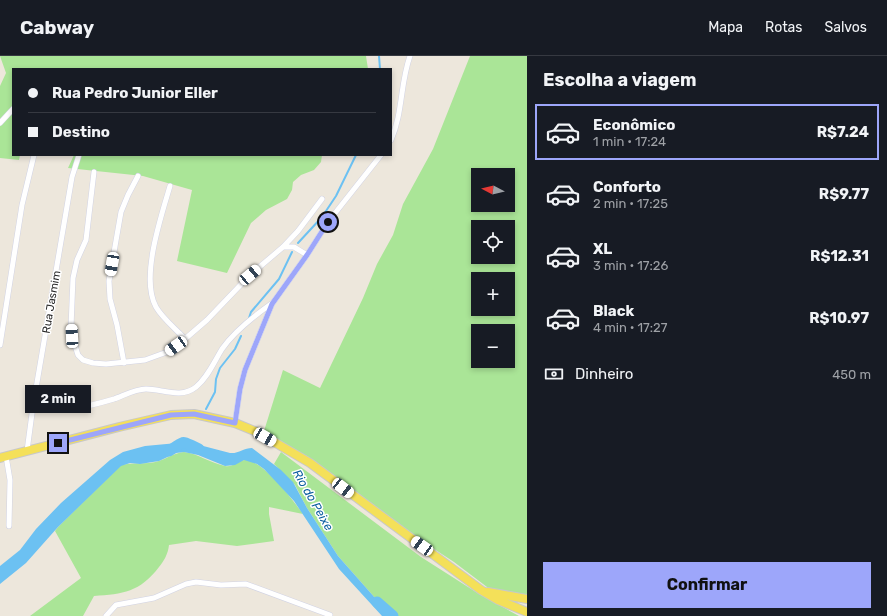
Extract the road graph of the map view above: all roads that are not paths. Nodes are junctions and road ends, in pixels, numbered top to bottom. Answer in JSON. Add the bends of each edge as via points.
{"nodes":[{"id":1,"x":410,"y":56,"type":"edge"},
{"id":2,"x":12,"y":110,"type":"edge"},
{"id":3,"x":0,"y":123,"type":"edge"},
{"id":4,"x":392,"y":137,"type":"edge"},
{"id":5,"x":34,"y":156,"type":"edge"},
{"id":6,"x":79,"y":156,"type":"edge"},
{"id":7,"x":380,"y":156,"type":"edge"},
{"id":8,"x":94,"y":172,"type":"dead end"},
{"id":9,"x":138,"y":176,"type":"dead end"},
{"id":10,"x":170,"y":186,"type":"dead end"},
{"id":11,"x":322,"y":199,"type":"dead end"},
{"id":12,"x":283,"y":247,"type":"junction"},
{"id":13,"x":307,"y":255,"type":"junction"},
{"id":14,"x":272,"y":304,"type":"junction"},
{"id":15,"x":185,"y":339,"type":"junction"},
{"id":16,"x":0,"y":344,"type":"edge"},
{"id":17,"x":124,"y":363,"type":"junction"},
{"id":18,"x":33,"y":406,"type":"junction"},
{"id":19,"x":235,"y":423,"type":"junction"},
{"id":20,"x":27,"y":451,"type":"junction"},
{"id":21,"x":3,"y":457,"type":"edge"},
{"id":22,"x":8,"y":526,"type":"dead end"},
{"id":23,"x":482,"y":590,"type":"junction"},
{"id":24,"x":527,"y":599,"type":"edge"},
{"id":25,"x":527,"y":612,"type":"edge"},
{"id":26,"x":330,"y":615,"type":"edge"},
{"id":27,"x":106,"y":616,"type":"edge"}],
"edges":[{"from":1,"to":4,"type":"street","via":[[404,76],[398,121]]},
{"from":2,"to":3,"type":"street"},
{"from":5,"to":16,"type":"street","via":[[22,205]]},
{"from":6,"to":18,"type":"street","name":"Rua Jasmim","via":[[72,178]]},
{"from":7,"to":13,"type":"street","via":[[328,222]]},
{"from":8,"to":17,"type":"street","via":[[86,240],[77,260],[73,278],[72,336],[78,355],[83,360],[106,364]]},
{"from":9,"to":17,"type":"street","via":[[121,212],[109,281],[110,300]]},
{"from":10,"to":15,"type":"street","via":[[150,267],[151,284],[156,307]]},
{"from":11,"to":12,"type":"street"},
{"from":12,"to":13,"type":"street","via":[[294,247]]},
{"from":12,"to":15,"type":"street","via":[[250,275]]},
{"from":13,"to":14,"type":"street"},
{"from":14,"to":18,"type":"street","via":[[227,343],[203,379],[189,391],[173,393],[142,390],[71,409],[58,410]]},
{"from":14,"to":19,"type":"street","via":[[245,370]]},
{"from":15,"to":17,"type":"street","via":[[160,356]]},
{"from":18,"to":20,"type":"street","name":"Rua Jasmim"},
{"from":19,"to":20,"type":"main road","via":[[194,414],[171,415]]},
{"from":19,"to":23,"type":"main road","via":[[258,432],[310,463]]},
{"from":20,"to":21,"type":"main road"},
{"from":21,"to":22,"type":"street","via":[[10,480]]},
{"from":23,"to":24,"type":"main road"},
{"from":23,"to":25,"type":"main road"},
{"from":26,"to":27,"type":"street","via":[[250,585],[196,582],[154,598],[116,605]]}]}
